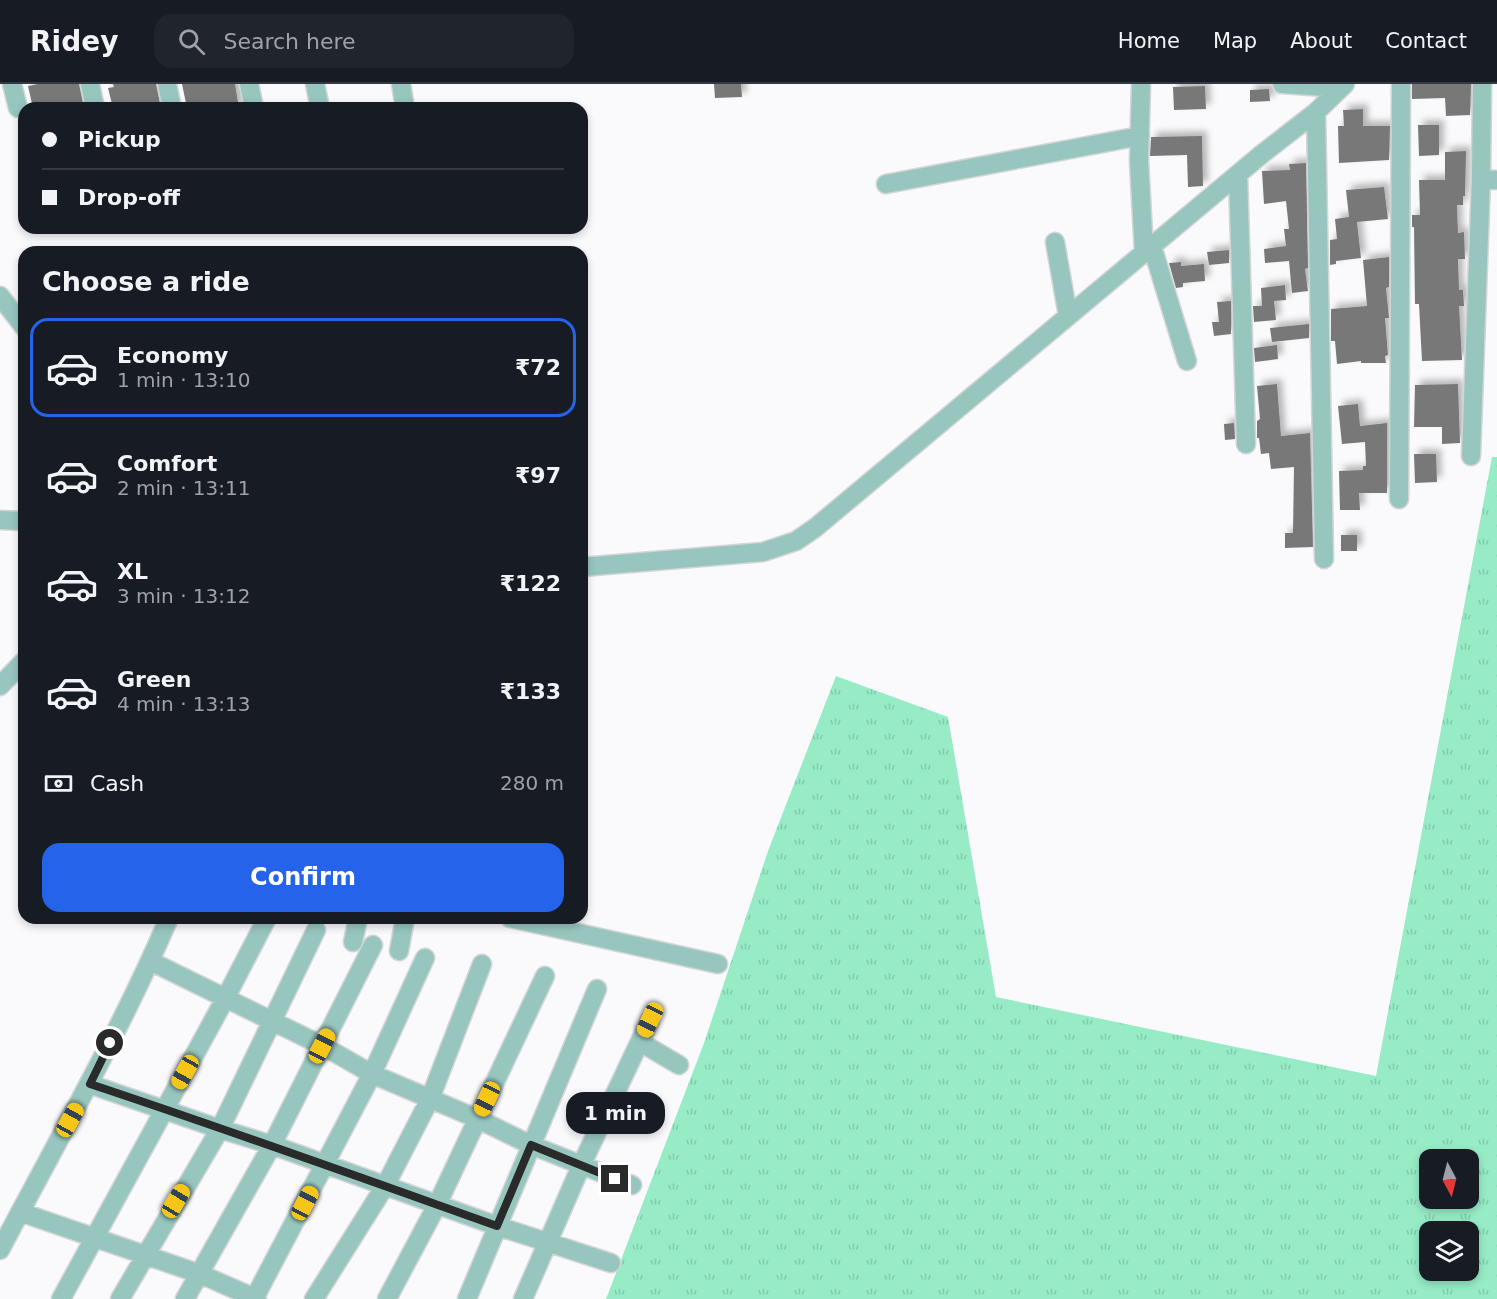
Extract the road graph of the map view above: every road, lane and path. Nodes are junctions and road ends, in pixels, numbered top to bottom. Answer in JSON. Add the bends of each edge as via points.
{"nodes":[{"id":1,"x":12,"y":84,"type":"edge"},
{"id":2,"x":90,"y":84,"type":"edge"},
{"id":3,"x":167,"y":84,"type":"edge"},
{"id":4,"x":249,"y":84,"type":"edge"},
{"id":5,"x":315,"y":84,"type":"edge"},
{"id":6,"x":401,"y":84,"type":"edge"},
{"id":7,"x":1141,"y":84,"type":"edge"},
{"id":8,"x":1282,"y":84,"type":"edge"},
{"id":9,"x":1401,"y":84,"type":"edge"},
{"id":10,"x":1482,"y":84,"type":"edge"},
{"id":11,"x":1342,"y":86,"type":"edge"},
{"id":12,"x":94,"y":102,"type":"edge"},
{"id":13,"x":171,"y":102,"type":"edge"},
{"id":14,"x":253,"y":102,"type":"edge"},
{"id":15,"x":319,"y":102,"type":"edge"},
{"id":16,"x":404,"y":102,"type":"edge"},
{"id":17,"x":18,"y":108,"type":"dead end"},
{"id":18,"x":1317,"y":112,"type":"junction"},
{"id":19,"x":1140,"y":136,"type":"junction"},
{"id":20,"x":1238,"y":174,"type":"junction"},
{"id":21,"x":1489,"y":180,"type":"edge"},
{"id":22,"x":886,"y":184,"type":"dead end"},
{"id":23,"x":1055,"y":242,"type":"dead end"},
{"id":24,"x":1148,"y":250,"type":"junction"},
{"id":25,"x":0,"y":296,"type":"edge"},
{"id":26,"x":1068,"y":316,"type":"junction"},
{"id":27,"x":18,"y":319,"type":"edge"},
{"id":28,"x":1187,"y":361,"type":"dead end"},
{"id":29,"x":1246,"y":444,"type":"dead end"},
{"id":30,"x":1471,"y":456,"type":"dead end"},
{"id":31,"x":1399,"y":499,"type":"dead end"},
{"id":32,"x":0,"y":520,"type":"edge"},
{"id":33,"x":18,"y":521,"type":"edge"},
{"id":34,"x":1324,"y":559,"type":"dead end"},
{"id":35,"x":588,"y":567,"type":"edge"},
{"id":36,"x":18,"y":667,"type":"edge"},
{"id":37,"x":0,"y":686,"type":"edge"},
{"id":38,"x":166,"y":924,"type":"edge"},
{"id":39,"x":264,"y":924,"type":"edge"},
{"id":40,"x":357,"y":924,"type":"edge"},
{"id":41,"x":404,"y":924,"type":"edge"},
{"id":42,"x":537,"y":924,"type":"edge"},
{"id":43,"x":316,"y":930,"type":"dead end"},
{"id":44,"x":353,"y":942,"type":"dead end"},
{"id":45,"x":373,"y":945,"type":"dead end"},
{"id":46,"x":399,"y":951,"type":"dead end"},
{"id":47,"x":425,"y":958,"type":"dead end"},
{"id":48,"x":150,"y":962,"type":"junction"},
{"id":49,"x":482,"y":964,"type":"dead end"},
{"id":50,"x":718,"y":964,"type":"dead end"},
{"id":51,"x":545,"y":976,"type":"dead end"},
{"id":52,"x":597,"y":988,"type":"dead end"},
{"id":53,"x":225,"y":999,"type":"junction"},
{"id":54,"x":650,"y":1020,"type":"dead end"},
{"id":55,"x":272,"y":1022,"type":"junction"},
{"id":56,"x":640,"y":1042,"type":"junction"},
{"id":57,"x":322,"y":1046,"type":"junction"},
{"id":58,"x":679,"y":1065,"type":"dead end"},
{"id":59,"x":372,"y":1074,"type":"junction"},
{"id":60,"x":90,"y":1084,"type":"junction"},
{"id":61,"x":430,"y":1099,"type":"junction"},
{"id":62,"x":164,"y":1109,"type":"junction"},
{"id":63,"x":478,"y":1119,"type":"junction"},
{"id":64,"x":220,"y":1129,"type":"junction"},
{"id":65,"x":272,"y":1145,"type":"junction"},
{"id":66,"x":531,"y":1145,"type":"junction"},
{"id":67,"x":325,"y":1165,"type":"junction"},
{"id":68,"x":581,"y":1166,"type":"junction"},
{"id":69,"x":632,"y":1185,"type":"dead end"},
{"id":70,"x":385,"y":1186,"type":"junction"},
{"id":71,"x":437,"y":1205,"type":"junction"},
{"id":72,"x":20,"y":1212,"type":"junction"},
{"id":73,"x":497,"y":1226,"type":"junction"},
{"id":74,"x":96,"y":1238,"type":"junction"},
{"id":75,"x":548,"y":1241,"type":"junction"},
{"id":76,"x":0,"y":1250,"type":"edge"},
{"id":77,"x":144,"y":1255,"type":"junction"},
{"id":78,"x":611,"y":1263,"type":"dead end"},
{"id":79,"x":200,"y":1274,"type":"junction"},
{"id":80,"x":61,"y":1299,"type":"edge"},
{"id":81,"x":120,"y":1299,"type":"edge"},
{"id":82,"x":185,"y":1299,"type":"edge"},
{"id":83,"x":255,"y":1299,"type":"edge"},
{"id":84,"x":314,"y":1299,"type":"edge"},
{"id":85,"x":387,"y":1299,"type":"edge"},
{"id":86,"x":467,"y":1299,"type":"edge"},
{"id":87,"x":522,"y":1299,"type":"edge"}],
"edges":[{"from":1,"to":17,"type":"street"},
{"from":2,"to":12,"type":"street"},
{"from":3,"to":13,"type":"street"},
{"from":4,"to":14,"type":"street"},
{"from":5,"to":15,"type":"street"},
{"from":6,"to":16,"type":"street"},
{"from":7,"to":19,"type":"street"},
{"from":8,"to":11,"type":"street"},
{"from":9,"to":31,"type":"street"},
{"from":10,"to":21,"type":"street"},
{"from":11,"to":18,"type":"street"},
{"from":18,"to":20,"type":"street"},
{"from":18,"to":34,"type":"street"},
{"from":19,"to":22,"type":"street"},
{"from":19,"to":24,"type":"street"},
{"from":20,"to":24,"type":"street"},
{"from":20,"to":29,"type":"street"},
{"from":21,"to":30,"type":"street"},
{"from":23,"to":26,"type":"street"},
{"from":24,"to":26,"type":"street"},
{"from":24,"to":28,"type":"street"},
{"from":25,"to":27,"type":"street"},
{"from":26,"to":35,"type":"street","via":[[796,541],[763,552]]},
{"from":32,"to":33,"type":"street"},
{"from":36,"to":37,"type":"street"},
{"from":38,"to":48,"type":"street"},
{"from":39,"to":53,"type":"street"},
{"from":40,"to":44,"type":"street"},
{"from":41,"to":46,"type":"street"},
{"from":42,"to":50,"type":"street"},
{"from":43,"to":55,"type":"street"},
{"from":45,"to":57,"type":"street"},
{"from":47,"to":59,"type":"street"},
{"from":48,"to":53,"type":"street"},
{"from":48,"to":60,"type":"street"},
{"from":49,"to":61,"type":"street"},
{"from":51,"to":63,"type":"street"},
{"from":52,"to":66,"type":"street"},
{"from":53,"to":55,"type":"street"},
{"from":53,"to":62,"type":"street"},
{"from":54,"to":56,"type":"street"},
{"from":55,"to":57,"type":"street"},
{"from":55,"to":64,"type":"street"},
{"from":56,"to":58,"type":"street"},
{"from":56,"to":68,"type":"street"},
{"from":57,"to":59,"type":"street"},
{"from":57,"to":65,"type":"street"},
{"from":59,"to":61,"type":"street"},
{"from":59,"to":67,"type":"street"},
{"from":60,"to":62,"type":"street"},
{"from":60,"to":72,"type":"street"},
{"from":61,"to":63,"type":"street"},
{"from":61,"to":70,"type":"street"},
{"from":62,"to":64,"type":"street"},
{"from":62,"to":74,"type":"street"},
{"from":63,"to":66,"type":"street"},
{"from":63,"to":71,"type":"street"},
{"from":64,"to":65,"type":"street"},
{"from":64,"to":77,"type":"street"},
{"from":65,"to":67,"type":"street"},
{"from":65,"to":79,"type":"street"},
{"from":66,"to":68,"type":"street"},
{"from":66,"to":73,"type":"street"},
{"from":67,"to":70,"type":"street"},
{"from":67,"to":83,"type":"street"},
{"from":68,"to":69,"type":"street"},
{"from":68,"to":75,"type":"street"},
{"from":70,"to":71,"type":"street"},
{"from":70,"to":84,"type":"street"},
{"from":71,"to":73,"type":"street"},
{"from":71,"to":85,"type":"street"},
{"from":72,"to":74,"type":"street"},
{"from":72,"to":76,"type":"street"},
{"from":73,"to":75,"type":"street"},
{"from":73,"to":86,"type":"street"},
{"from":74,"to":77,"type":"street"},
{"from":74,"to":80,"type":"street"},
{"from":75,"to":78,"type":"street"},
{"from":75,"to":87,"type":"street"},
{"from":77,"to":79,"type":"street"},
{"from":77,"to":81,"type":"street"},
{"from":79,"to":82,"type":"street"},
{"from":79,"to":83,"type":"street"}]}
